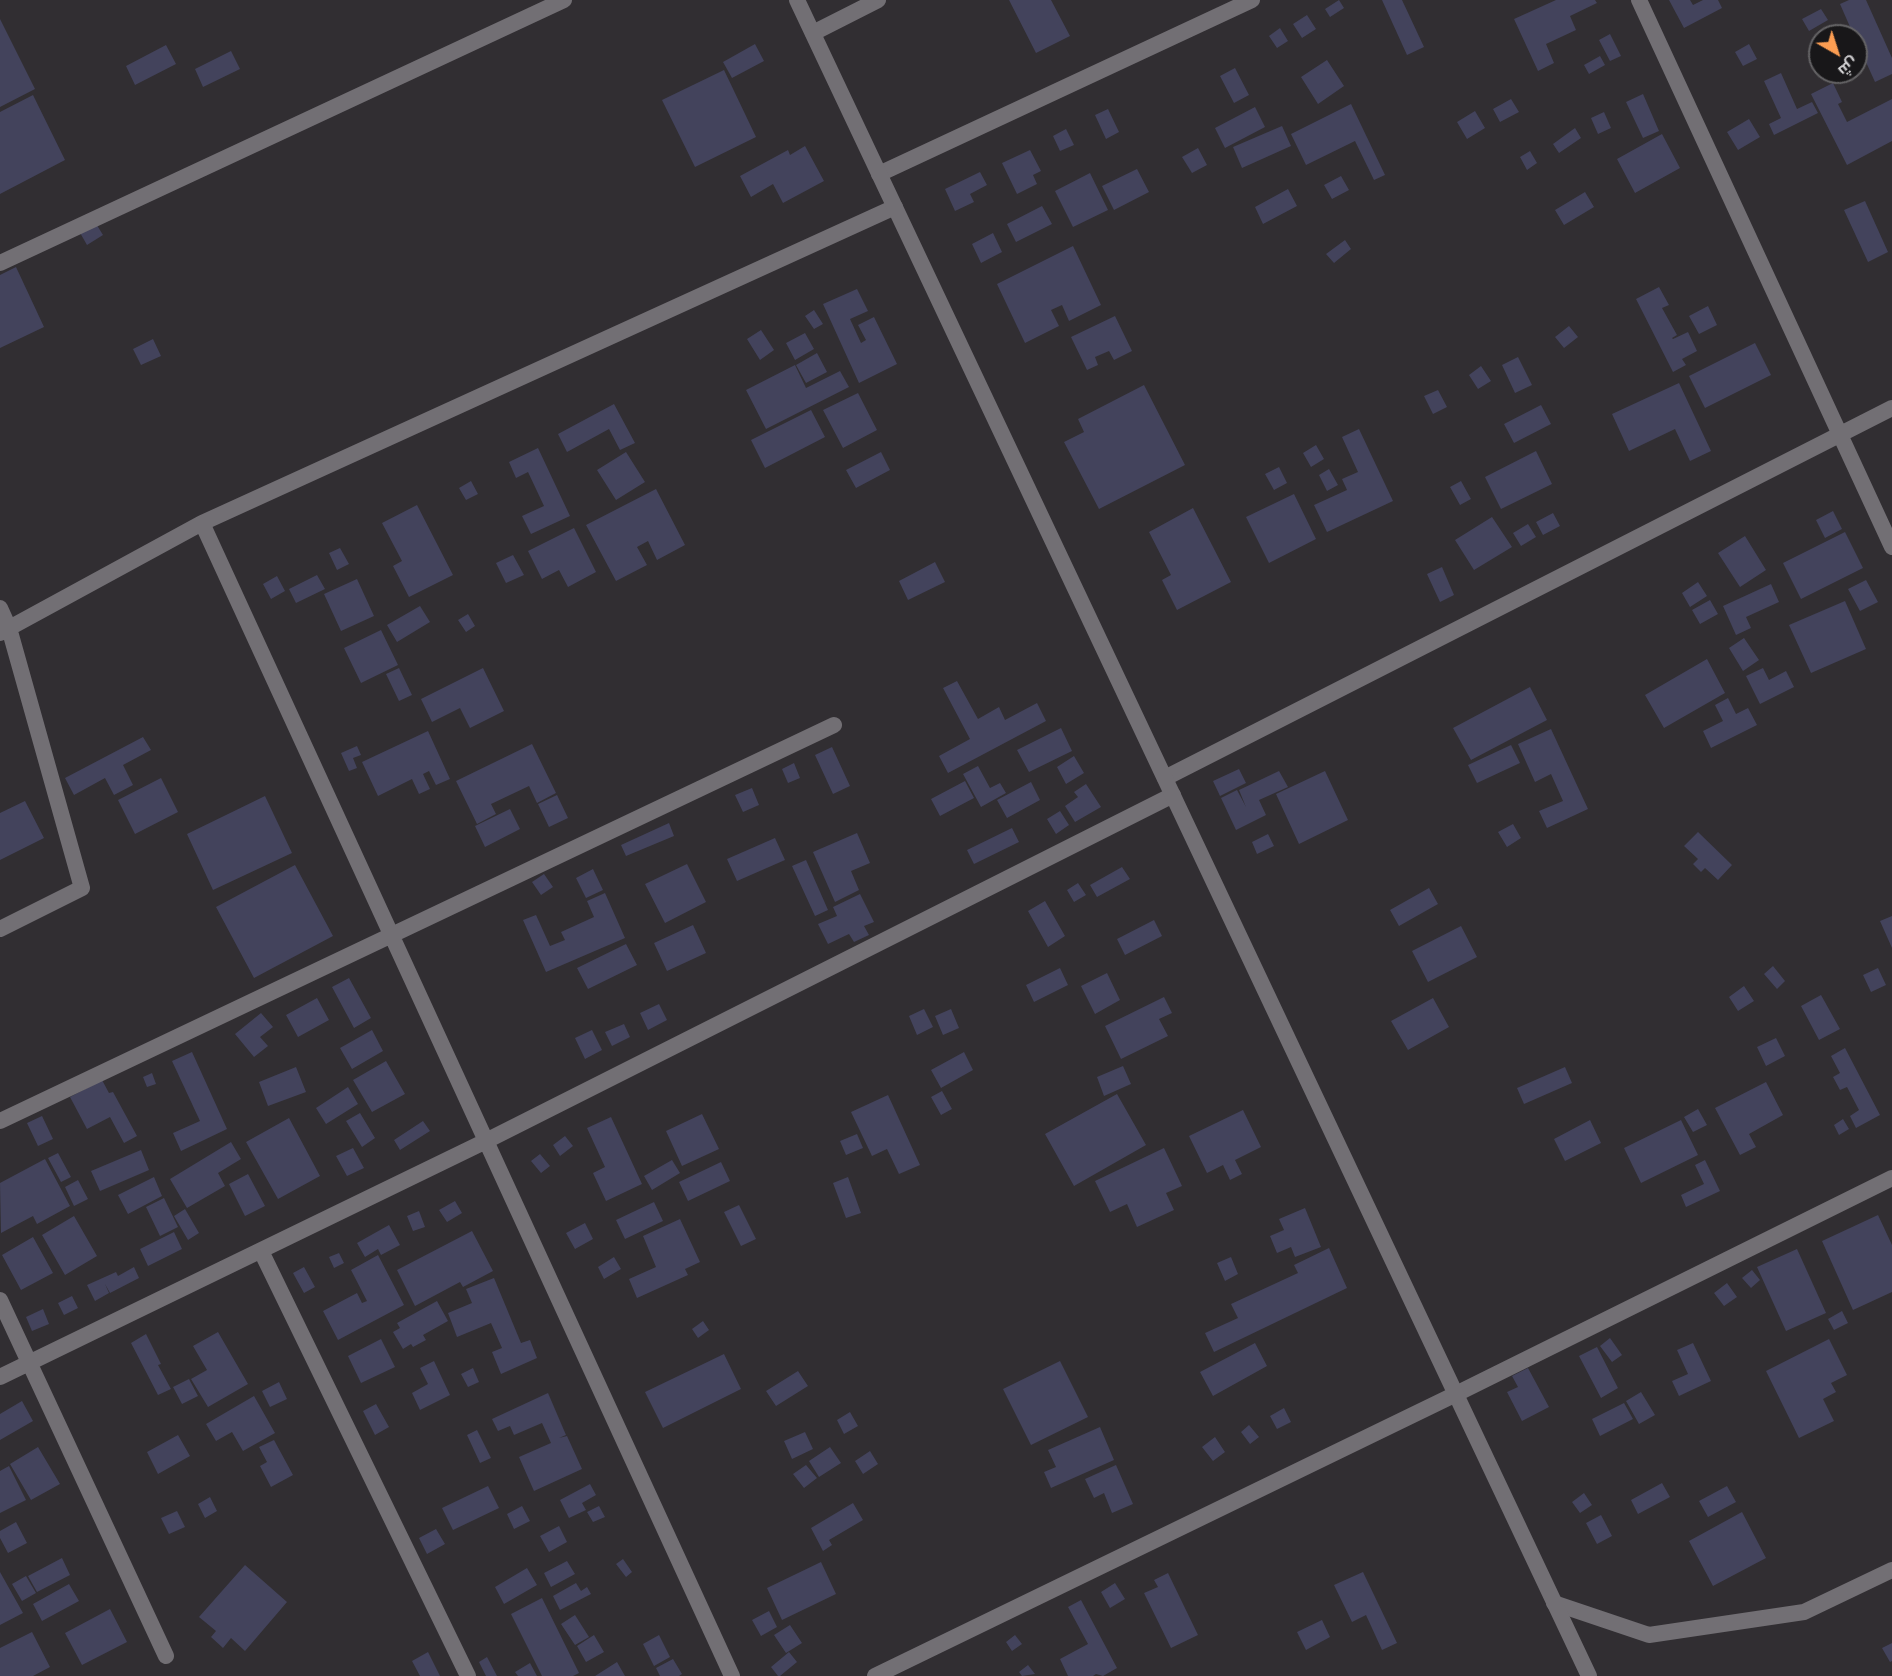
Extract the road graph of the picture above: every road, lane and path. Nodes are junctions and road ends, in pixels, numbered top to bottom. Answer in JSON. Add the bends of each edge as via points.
{"nodes":[{"id":1,"x":564,"y":0,"type":"edge"},
{"id":2,"x":797,"y":0,"type":"edge"},
{"id":3,"x":878,"y":0,"type":"edge"},
{"id":4,"x":1252,"y":0,"type":"edge"},
{"id":5,"x":1639,"y":0,"type":"edge"},
{"id":6,"x":813,"y":33,"type":"junction"},
{"id":7,"x":879,"y":174,"type":"junction"},
{"id":8,"x":895,"y":207,"type":"junction"},
{"id":9,"x":0,"y":263,"type":"edge"},
{"id":10,"x":1892,"y":408,"type":"edge"},
{"id":11,"x":1840,"y":434,"type":"junction"},
{"id":12,"x":202,"y":524,"type":"junction"},
{"id":13,"x":1892,"y":547,"type":"edge"},
{"id":14,"x":0,"y":608,"type":"edge"},
{"id":15,"x":4,"y":631,"type":"edge"},
{"id":16,"x":834,"y":725,"type":"dead end"},
{"id":17,"x":1165,"y":778,"type":"junction"},
{"id":18,"x":1173,"y":795,"type":"junction"},
{"id":19,"x":0,"y":929,"type":"edge"},
{"id":20,"x":391,"y":935,"type":"junction"},
{"id":21,"x":0,"y":1121,"type":"edge"},
{"id":22,"x":486,"y":1141,"type":"junction"},
{"id":23,"x":1892,"y":1178,"type":"edge"},
{"id":24,"x":261,"y":1251,"type":"junction"},
{"id":25,"x":0,"y":1300,"type":"edge"},
{"id":26,"x":29,"y":1363,"type":"junction"},
{"id":27,"x":0,"y":1377,"type":"edge"},
{"id":28,"x":1456,"y":1394,"type":"junction"},
{"id":29,"x":1892,"y":1570,"type":"edge"},
{"id":30,"x":1554,"y":1603,"type":"junction"},
{"id":31,"x":166,"y":1656,"type":"dead end"},
{"id":32,"x":468,"y":1676,"type":"edge"},
{"id":33,"x":732,"y":1676,"type":"edge"},
{"id":34,"x":875,"y":1676,"type":"edge"},
{"id":35,"x":1589,"y":1676,"type":"edge"}],
"edges":[{"from":1,"to":9,"type":"street"},
{"from":2,"to":6,"type":"street"},
{"from":3,"to":6,"type":"street"},
{"from":4,"to":7,"type":"street"},
{"from":5,"to":11,"type":"street"},
{"from":6,"to":7,"type":"street"},
{"from":7,"to":8,"type":"street"},
{"from":8,"to":12,"type":"street"},
{"from":8,"to":17,"type":"street"},
{"from":10,"to":11,"type":"street"},
{"from":11,"to":13,"type":"street"},
{"from":11,"to":17,"type":"street"},
{"from":12,"to":15,"type":"street"},
{"from":12,"to":20,"type":"street"},
{"from":14,"to":15,"type":"street"},
{"from":15,"to":19,"type":"street","via":[[81,888]]},
{"from":16,"to":20,"type":"street"},
{"from":17,"to":18,"type":"street"},
{"from":18,"to":22,"type":"street"},
{"from":18,"to":28,"type":"street"},
{"from":20,"to":21,"type":"street"},
{"from":20,"to":22,"type":"street"},
{"from":22,"to":24,"type":"street"},
{"from":22,"to":33,"type":"street"},
{"from":23,"to":28,"type":"street"},
{"from":24,"to":26,"type":"street"},
{"from":24,"to":32,"type":"street"},
{"from":25,"to":26,"type":"street"},
{"from":26,"to":27,"type":"street"},
{"from":26,"to":31,"type":"street"},
{"from":28,"to":30,"type":"street"},
{"from":28,"to":34,"type":"street"},
{"from":29,"to":30,"type":"street","via":[[1804,1611],[1649,1635]]},
{"from":30,"to":35,"type":"street"}]}
